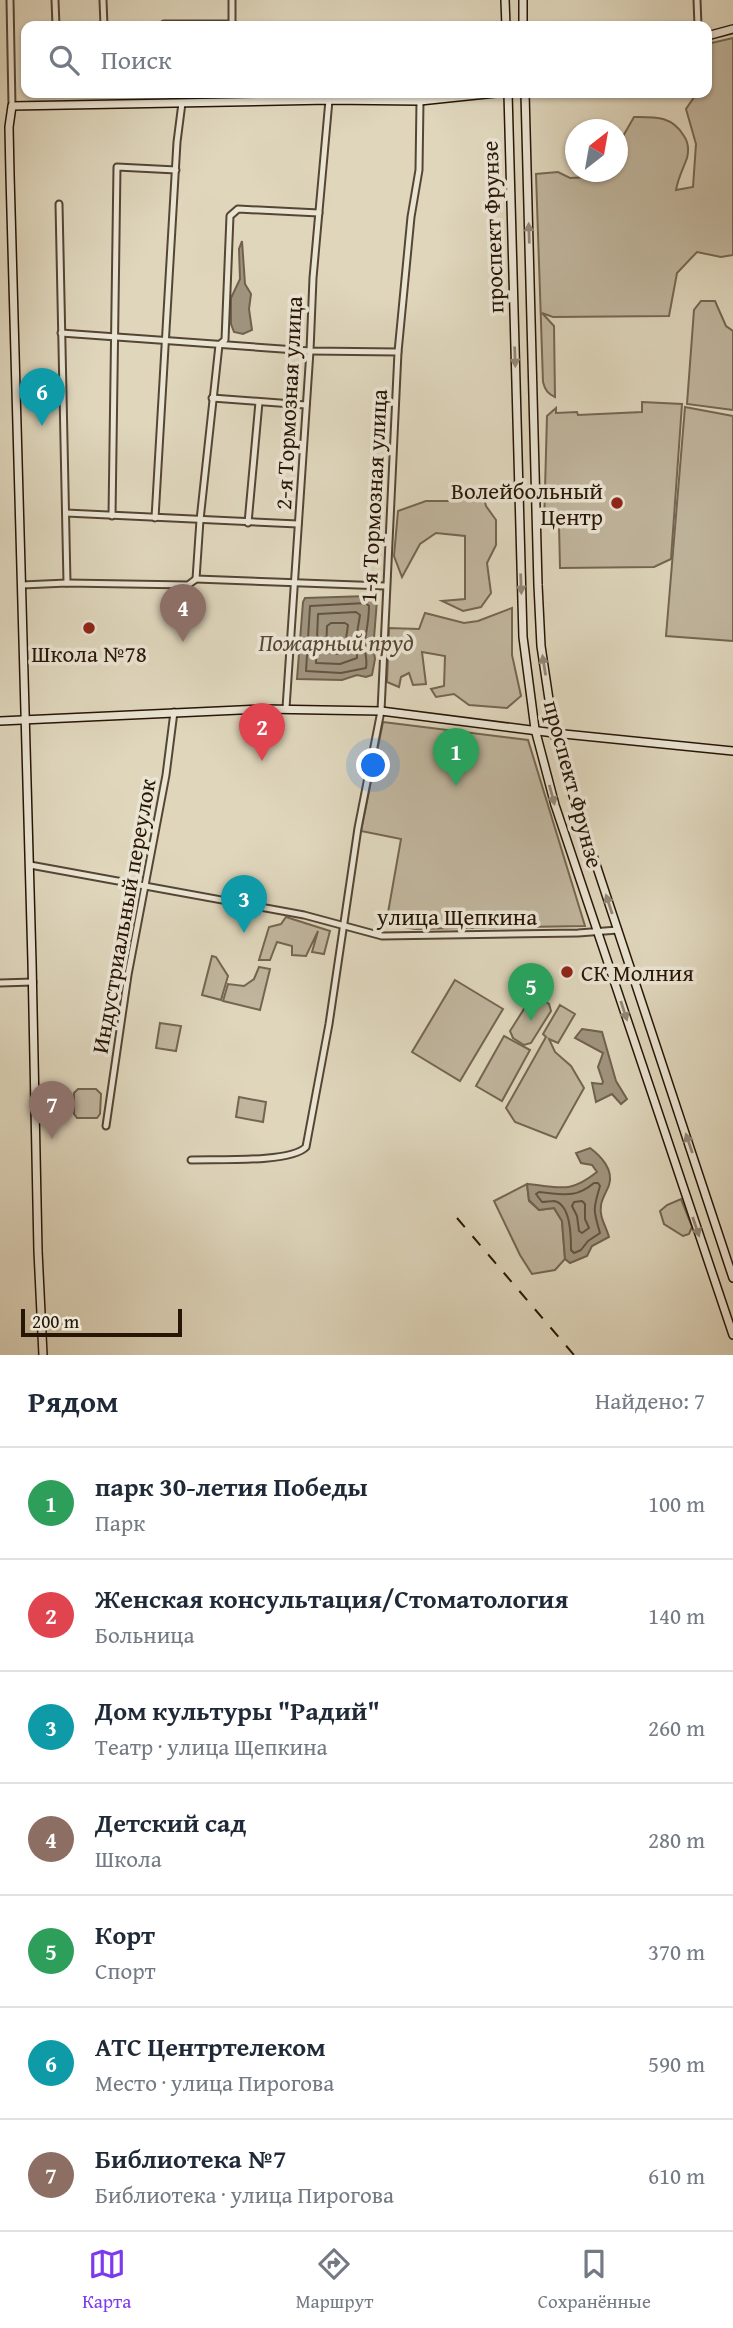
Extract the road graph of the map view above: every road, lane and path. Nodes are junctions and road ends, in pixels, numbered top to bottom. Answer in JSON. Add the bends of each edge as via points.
{"nodes":[{"id":1,"x":10,"y":0,"type":"edge"},
{"id":2,"x":55,"y":0,"type":"edge"},
{"id":3,"x":103,"y":0,"type":"edge"},
{"id":4,"x":232,"y":0,"type":"edge"},
{"id":5,"x":505,"y":0,"type":"edge"},
{"id":6,"x":523,"y":0,"type":"edge"},
{"id":7,"x":697,"y":0,"type":"edge"},
{"id":8,"x":56,"y":21,"type":"edge"},
{"id":9,"x":104,"y":21,"type":"edge"},
{"id":10,"x":232,"y":21,"type":"edge"},
{"id":11,"x":506,"y":21,"type":"edge"},
{"id":12,"x":523,"y":21,"type":"edge"},
{"id":13,"x":698,"y":21,"type":"edge"},
{"id":14,"x":733,"y":29,"type":"edge"},
{"id":15,"x":712,"y":35,"type":"edge"},
{"id":16,"x":233,"y":98,"type":"edge"},
{"id":17,"x":448,"y":98,"type":"edge"},
{"id":18,"x":508,"y":98,"type":"edge"},
{"id":19,"x":525,"y":98,"type":"edge"},
{"id":20,"x":329,"y":100,"type":"junction"},
{"id":21,"x":420,"y":101,"type":"junction"},
{"id":22,"x":182,"y":103,"type":"junction"},
{"id":23,"x":233,"y":103,"type":"junction"},
{"id":24,"x":12,"y":106,"type":"junction"},
{"id":25,"x":176,"y":170,"type":"junction"},
{"id":26,"x":59,"y":204,"type":"dead end"},
{"id":27,"x":319,"y":214,"type":"junction"},
{"id":28,"x":61,"y":333,"type":"junction"},
{"id":29,"x":114,"y":338,"type":"junction"},
{"id":30,"x":166,"y":342,"type":"junction"},
{"id":31,"x":219,"y":345,"type":"junction"},
{"id":32,"x":310,"y":351,"type":"junction"},
{"id":33,"x":398,"y":352,"type":"junction"},
{"id":34,"x":212,"y":398,"type":"junction"},
{"id":35,"x":259,"y":402,"type":"junction"},
{"id":36,"x":306,"y":405,"type":"junction"},
{"id":37,"x":66,"y":513,"type":"junction"},
{"id":38,"x":112,"y":516,"type":"junction"},
{"id":39,"x":155,"y":518,"type":"junction"},
{"id":40,"x":200,"y":520,"type":"junction"},
{"id":41,"x":248,"y":523,"type":"junction"},
{"id":42,"x":299,"y":524,"type":"junction"},
{"id":43,"x":196,"y":579,"type":"junction"},
{"id":44,"x":67,"y":583,"type":"junction"},
{"id":45,"x":295,"y":583,"type":"junction"},
{"id":46,"x":22,"y":585,"type":"junction"},
{"id":47,"x":386,"y":586,"type":"junction"},
{"id":48,"x":286,"y":708,"type":"junction"},
{"id":49,"x":381,"y":710,"type":"junction"},
{"id":50,"x":174,"y":712,"type":"junction"},
{"id":51,"x":25,"y":720,"type":"junction"},
{"id":52,"x":0,"y":721,"type":"edge"},
{"id":53,"x":534,"y":729,"type":"junction"},
{"id":54,"x":554,"y":733,"type":"junction"},
{"id":55,"x":733,"y":751,"type":"edge"},
{"id":56,"x":30,"y":865,"type":"junction"},
{"id":57,"x":146,"y":885,"type":"junction"},
{"id":58,"x":343,"y":926,"type":"junction"},
{"id":59,"x":618,"y":930,"type":"junction"},
{"id":60,"x":597,"y":933,"type":"junction"},
{"id":61,"x":33,"y":982,"type":"junction"},
{"id":62,"x":0,"y":983,"type":"edge"},
{"id":63,"x":106,"y":1126,"type":"dead end"},
{"id":64,"x":191,"y":1160,"type":"dead end"},
{"id":65,"x":733,"y":1278,"type":"edge"},
{"id":66,"x":733,"y":1335,"type":"edge"},
{"id":67,"x":43,"y":1355,"type":"edge"}],
"edges":[{"from":1,"to":24,"type":"street"},
{"from":2,"to":8,"type":"street"},
{"from":3,"to":9,"type":"street"},
{"from":4,"to":10,"type":"street"},
{"from":5,"to":11,"type":"main road"},
{"from":6,"to":12,"type":"main road"},
{"from":7,"to":13,"type":"street"},
{"from":14,"to":15,"type":"main road"},
{"from":16,"to":23,"type":"street"},
{"from":17,"to":21,"type":"main road"},
{"from":18,"to":53,"type":"main road","name":"проспект Фрунзе","one_way":true,"via":[[523,638]]},
{"from":54,"to":19,"type":"main road","name":"проспект Фрунзе","one_way":true,"via":[[541,646],[538,584]]},
{"from":20,"to":21,"type":"main road"},
{"from":20,"to":23,"type":"main road"},
{"from":20,"to":27,"type":"street","name":"2-я Тормозная улица"},
{"from":21,"to":33,"type":"street","name":"1-я Тормозная улица","via":[[419,170]]},
{"from":22,"to":23,"type":"main road"},
{"from":22,"to":24,"type":"main road"},
{"from":22,"to":25,"type":"street"},
{"from":24,"to":46,"type":"main road","via":[[7,175]]},
{"from":25,"to":29,"type":"street","via":[[117,167]]},
{"from":25,"to":30,"type":"street"},
{"from":26,"to":28,"type":"street"},
{"from":27,"to":31,"type":"street","via":[[238,209],[230,216],[226,331]]},
{"from":27,"to":32,"type":"street","name":"2-я Тормозная улица"},
{"from":28,"to":29,"type":"street"},
{"from":28,"to":37,"type":"street"},
{"from":29,"to":30,"type":"street"},
{"from":29,"to":38,"type":"street"},
{"from":30,"to":31,"type":"street"},
{"from":30,"to":39,"type":"street"},
{"from":31,"to":32,"type":"street"},
{"from":31,"to":34,"type":"street"},
{"from":32,"to":33,"type":"street"},
{"from":32,"to":36,"type":"street","name":"2-я Тормозная улица"},
{"from":33,"to":47,"type":"street","name":"1-я Тормозная улица"},
{"from":34,"to":35,"type":"street"},
{"from":34,"to":40,"type":"street"},
{"from":35,"to":36,"type":"street"},
{"from":35,"to":41,"type":"street"},
{"from":36,"to":42,"type":"street","name":"2-я Тормозная улица"},
{"from":37,"to":38,"type":"street"},
{"from":37,"to":44,"type":"street"},
{"from":38,"to":39,"type":"street"},
{"from":39,"to":40,"type":"street"},
{"from":40,"to":41,"type":"street"},
{"from":40,"to":43,"type":"street"},
{"from":41,"to":42,"type":"street"},
{"from":42,"to":45,"type":"street","name":"2-я Тормозная улица"},
{"from":43,"to":44,"type":"street","via":[[188,584]]},
{"from":43,"to":45,"type":"street"},
{"from":44,"to":46,"type":"street"},
{"from":45,"to":47,"type":"street"},
{"from":45,"to":48,"type":"street","name":"2-я Тормозная улица"},
{"from":46,"to":51,"type":"main road"},
{"from":47,"to":49,"type":"street","name":"1-я Тормозная улица"},
{"from":48,"to":49,"type":"main road"},
{"from":48,"to":50,"type":"main road"},
{"from":49,"to":53,"type":"main road"},
{"from":49,"to":58,"type":"street","name":"1-я Тормозная улица"},
{"from":50,"to":51,"type":"main road"},
{"from":50,"to":57,"type":"street","name":"Индустриальный переулок"},
{"from":51,"to":52,"type":"main road"},
{"from":51,"to":56,"type":"main road"},
{"from":53,"to":54,"type":"main road"},
{"from":53,"to":60,"type":"main road","name":"проспект Фрунзе","one_way":true},
{"from":54,"to":55,"type":"main road"},
{"from":59,"to":54,"type":"main road","name":"проспект Фрунзе","one_way":true},
{"from":56,"to":57,"type":"street","name":"улица Щепкина"},
{"from":56,"to":61,"type":"main road"},
{"from":57,"to":58,"type":"street","name":"улица Щепкина"},
{"from":57,"to":63,"type":"street","name":"Индустриальный переулок"},
{"from":58,"to":60,"type":"street","name":"улица Щепкина","via":[[382,936]]},
{"from":58,"to":64,"type":"street","name":"1-я Тормозная улица","via":[[304,1150],[265,1158]]},
{"from":59,"to":60,"type":"street","name":"улица Щепкина"},
{"from":65,"to":59,"type":"main road","name":"проспект Фрунзе","one_way":true},
{"from":60,"to":66,"type":"main road","name":"проспект Фрунзе","one_way":true},
{"from":61,"to":62,"type":"street"},
{"from":61,"to":67,"type":"main road"}]}
